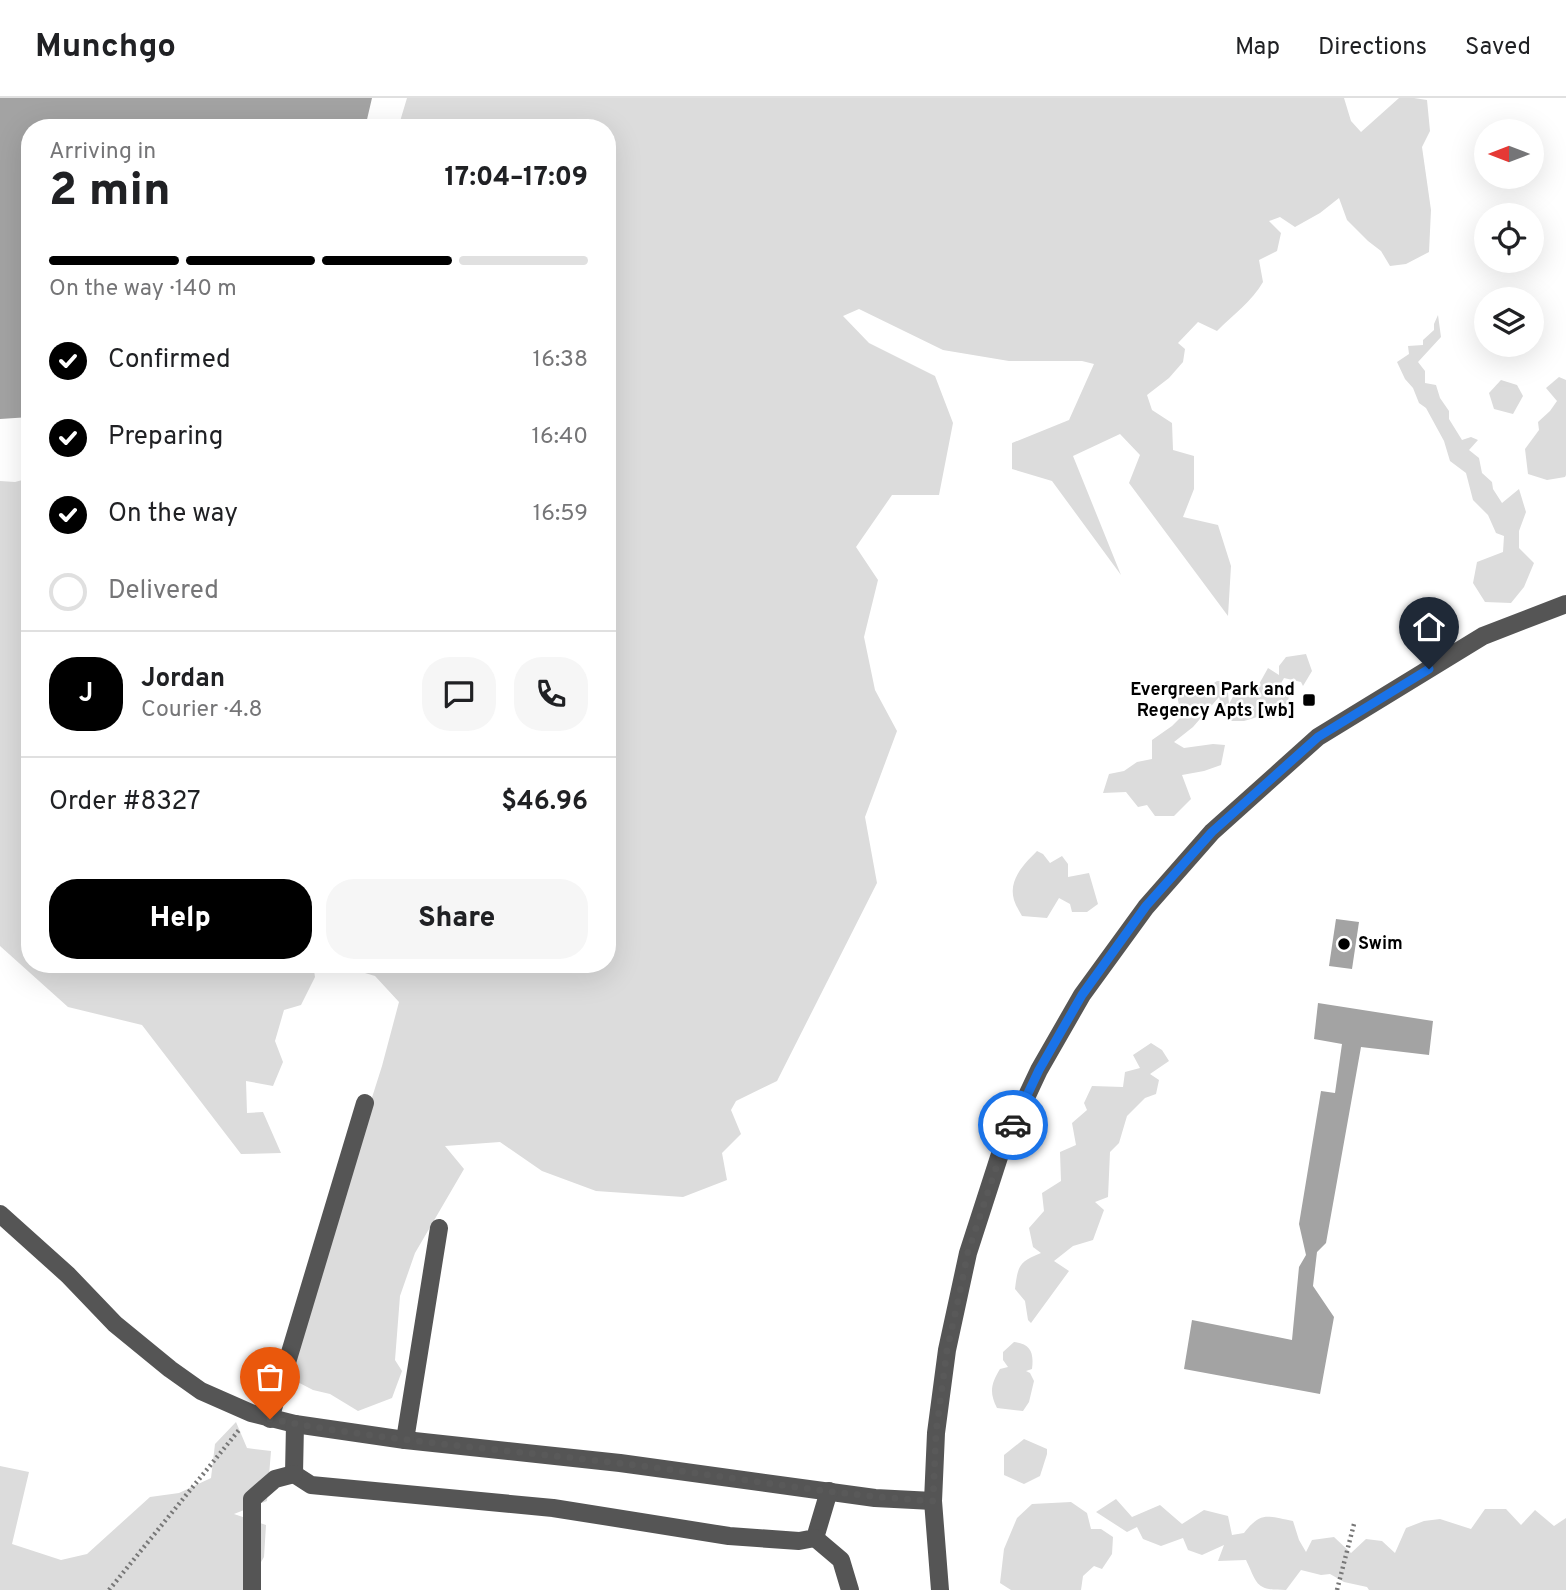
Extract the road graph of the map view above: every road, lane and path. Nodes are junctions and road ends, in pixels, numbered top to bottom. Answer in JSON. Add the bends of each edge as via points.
{"nodes":[{"id":1,"x":1566,"y":604,"type":"edge"},
{"id":2,"x":365,"y":1103,"type":"dead end"},
{"id":3,"x":0,"y":1214,"type":"edge"},
{"id":4,"x":439,"y":1228,"type":"dead end"},
{"id":5,"x":251,"y":1413,"type":"junction"},
{"id":6,"x":270,"y":1419,"type":"junction"},
{"id":7,"x":295,"y":1424,"type":"junction"},
{"id":8,"x":405,"y":1440,"type":"junction"},
{"id":9,"x":295,"y":1474,"type":"junction"},
{"id":10,"x":829,"y":1491,"type":"junction"},
{"id":11,"x":933,"y":1501,"type":"junction"},
{"id":12,"x":1354,"y":1524,"type":"dead end"},
{"id":13,"x":815,"y":1538,"type":"junction"},
{"id":14,"x":109,"y":1590,"type":"edge"},
{"id":15,"x":252,"y":1590,"type":"edge"},
{"id":16,"x":850,"y":1590,"type":"edge"},
{"id":17,"x":940,"y":1590,"type":"edge"},
{"id":18,"x":1337,"y":1590,"type":"edge"}],
"edges":[{"from":1,"to":11,"type":"street","via":[[1483,636],[1318,737],[1212,832],[1146,906],[1082,995],[1039,1070],[1002,1150],[968,1252],[947,1350]]},
{"from":2,"to":6,"type":"street"},
{"from":3,"to":5,"type":"street","via":[[115,1324],[170,1369],[201,1391]]},
{"from":4,"to":8,"type":"street"},
{"from":5,"to":6,"type":"street"},
{"from":5,"to":14,"type":"path"},
{"from":6,"to":7,"type":"street"},
{"from":7,"to":8,"type":"street"},
{"from":7,"to":9,"type":"street"},
{"from":8,"to":10,"type":"street"},
{"from":9,"to":13,"type":"street","via":[[311,1485],[553,1508],[729,1536]]},
{"from":9,"to":15,"type":"street","via":[[275,1479],[252,1499]]},
{"from":10,"to":11,"type":"street"},
{"from":10,"to":13,"type":"street"},
{"from":11,"to":17,"type":"street"},
{"from":12,"to":18,"type":"path"},
{"from":13,"to":16,"type":"street","via":[[841,1560]]}]}
